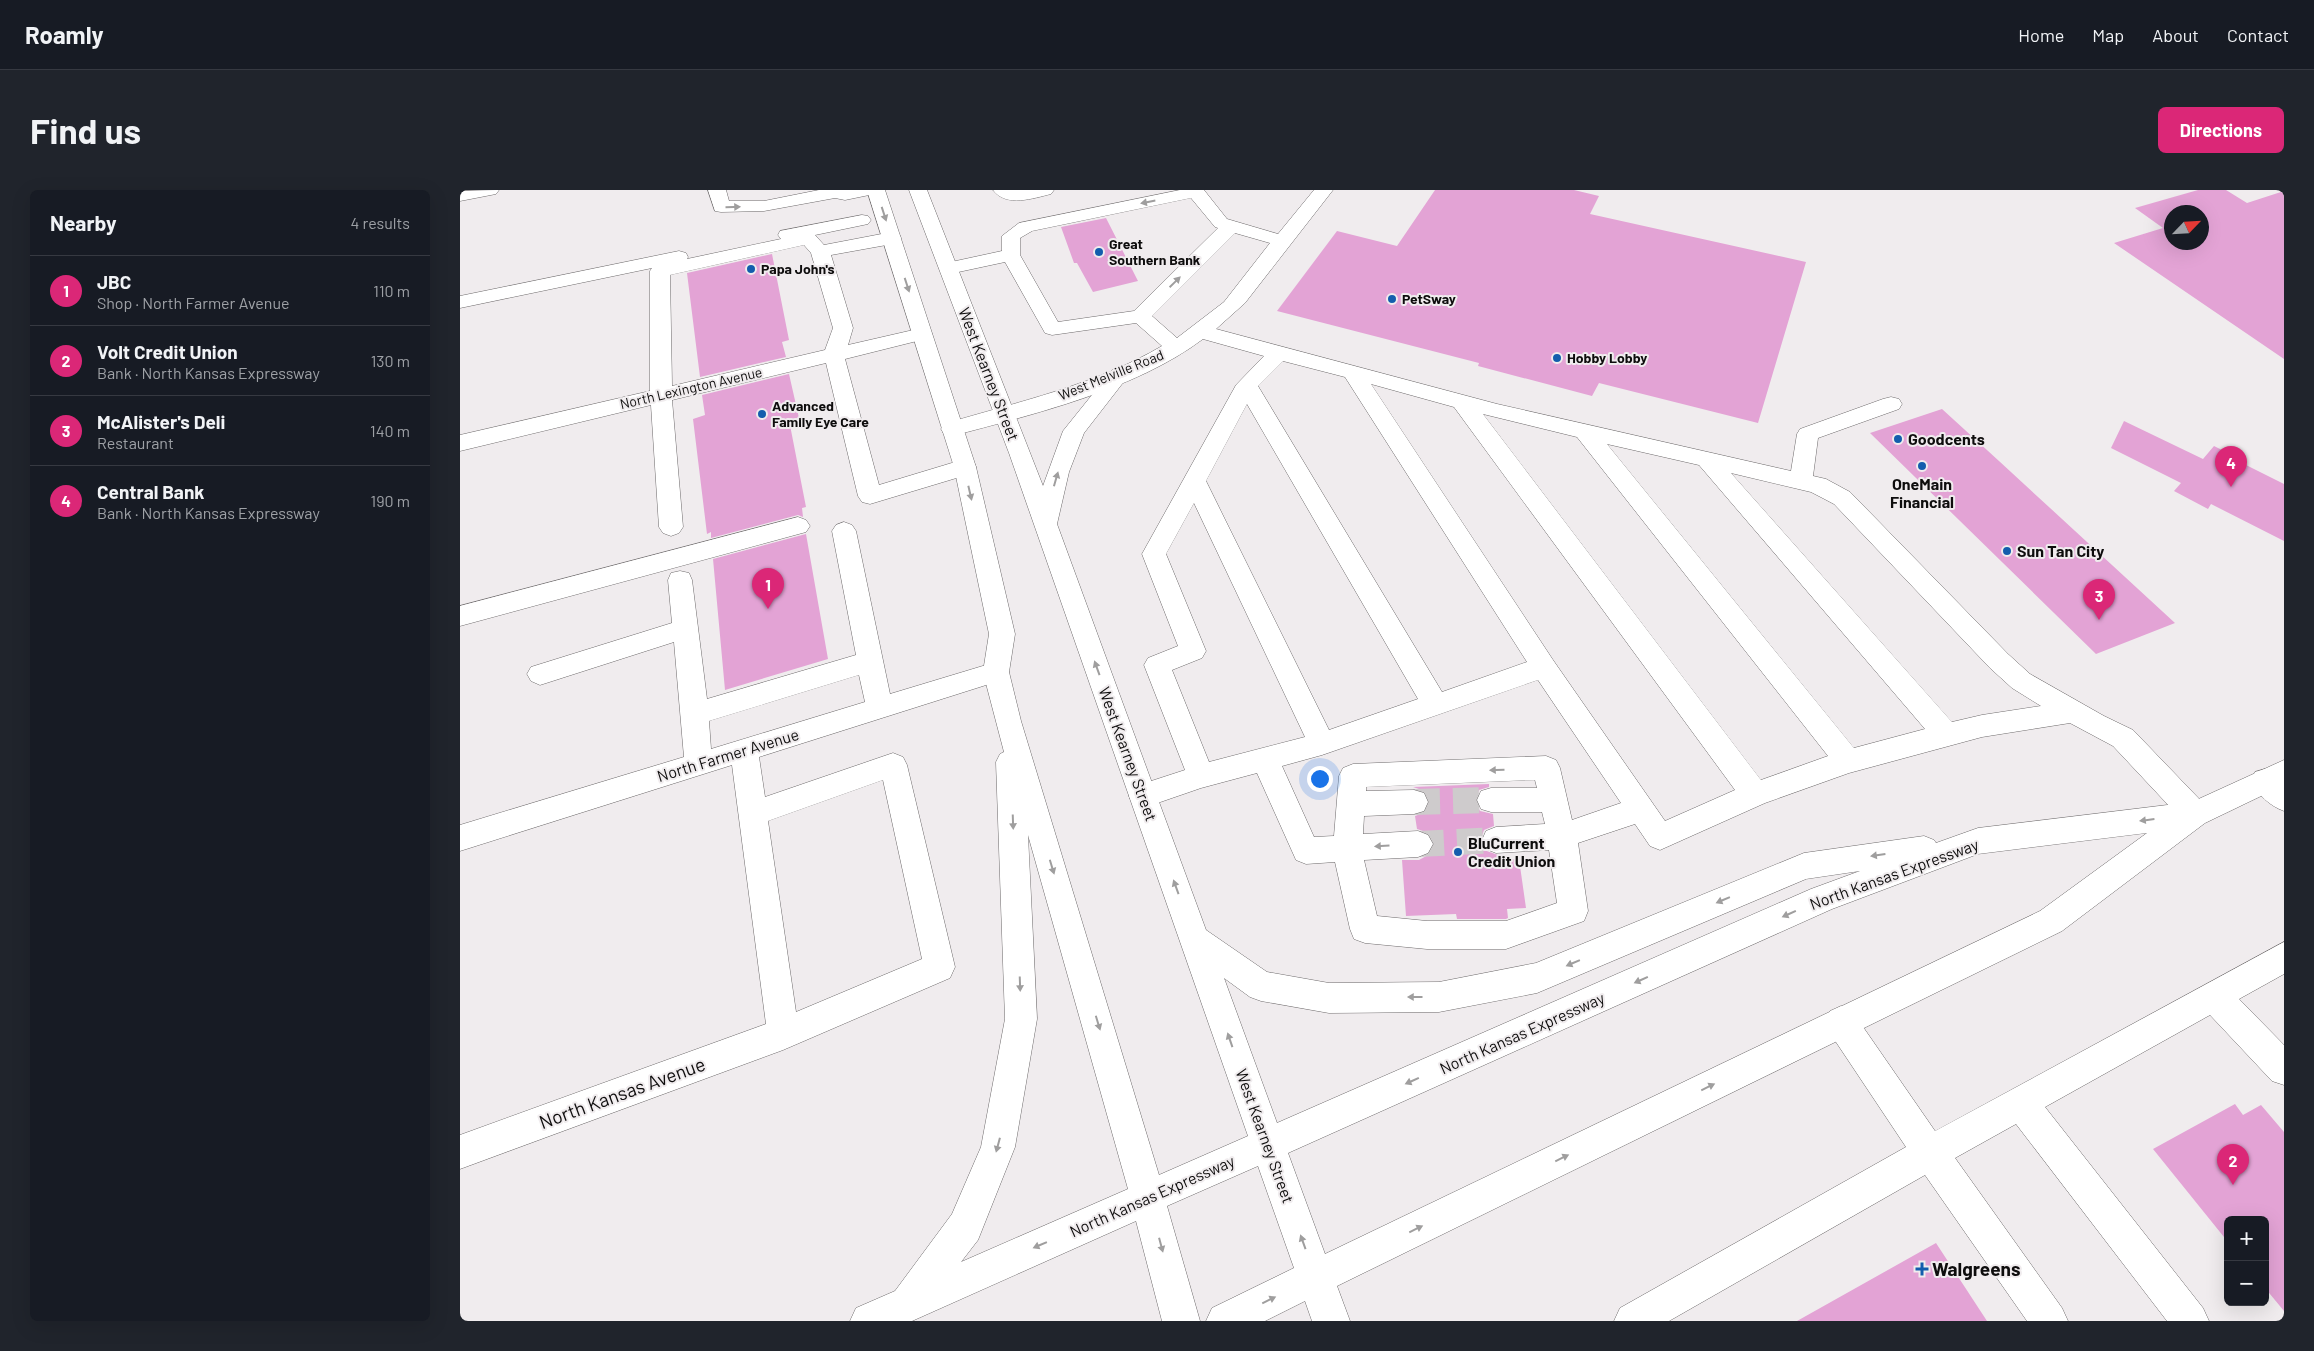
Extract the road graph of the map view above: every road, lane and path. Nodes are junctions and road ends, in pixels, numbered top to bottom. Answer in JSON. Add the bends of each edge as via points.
{"nodes":[{"id":1,"x":490,"y":190,"type":"edge"},
{"id":2,"x":717,"y":190,"type":"edge"},
{"id":3,"x":868,"y":190,"type":"edge"},
{"id":4,"x":876,"y":190,"type":"edge"},
{"id":5,"x":918,"y":190,"type":"edge"},
{"id":6,"x":1002,"y":190,"type":"edge"},
{"id":7,"x":1045,"y":190,"type":"edge"},
{"id":8,"x":1324,"y":190,"type":"edge"},
{"id":9,"x":1195,"y":191,"type":"edge"},
{"id":10,"x":460,"y":196,"type":"edge"},
{"id":11,"x":762,"y":198,"type":"edge"},
{"id":12,"x":862,"y":220,"type":"dead end"},
{"id":13,"x":1231,"y":226,"type":"junction"},
{"id":14,"x":892,"y":238,"type":"junction"},
{"id":15,"x":1282,"y":241,"type":"junction"},
{"id":16,"x":820,"y":252,"type":"junction"},
{"id":17,"x":1012,"y":255,"type":"junction"},
{"id":18,"x":948,"y":268,"type":"junction"},
{"id":19,"x":460,"y":302,"type":"edge"},
{"id":20,"x":1140,"y":316,"type":"junction"},
{"id":21,"x":1201,"y":332,"type":"junction"},
{"id":22,"x":922,"y":334,"type":"junction"},
{"id":23,"x":1176,"y":348,"type":"junction"},
{"id":24,"x":1279,"y":352,"type":"junction"},
{"id":25,"x":834,"y":355,"type":"junction"},
{"id":26,"x":1352,"y":372,"type":"junction"},
{"id":27,"x":1119,"y":375,"type":"junction"},
{"id":28,"x":1247,"y":385,"type":"junction"},
{"id":29,"x":661,"y":395,"type":"junction"},
{"id":30,"x":1462,"y":402,"type":"junction"},
{"id":31,"x":1891,"y":404,"type":"dead end"},
{"id":32,"x":1004,"y":413,"type":"junction"},
{"id":33,"x":952,"y":429,"type":"junction"},
{"id":34,"x":1585,"y":432,"type":"junction"},
{"id":35,"x":460,"y":443,"type":"edge"},
{"id":36,"x":1706,"y":459,"type":"junction"},
{"id":37,"x":964,"y":467,"type":"junction"},
{"id":38,"x":1194,"y":480,"type":"junction"},
{"id":39,"x":1801,"y":481,"type":"junction"},
{"id":40,"x":671,"y":526,"type":"dead end"},
{"id":41,"x":798,"y":526,"type":"dead end"},
{"id":42,"x":1045,"y":527,"type":"junction"},
{"id":43,"x":844,"y":531,"type":"dead end"},
{"id":44,"x":680,"y":580,"type":"dead end"},
{"id":45,"x":460,"y":616,"type":"edge"},
{"id":46,"x":685,"y":630,"type":"junction"},
{"id":47,"x":870,"y":661,"type":"junction"},
{"id":48,"x":1544,"y":667,"type":"junction"},
{"id":49,"x":996,"y":672,"type":"junction"},
{"id":50,"x":540,"y":674,"type":"dead end"},
{"id":51,"x":1435,"y":704,"type":"junction"},
{"id":52,"x":879,"y":707,"type":"junction"},
{"id":53,"x":2073,"y":712,"type":"junction"},
{"id":54,"x":695,"y":714,"type":"junction"},
{"id":55,"x":1008,"y":721,"type":"junction"},
{"id":56,"x":1946,"y":734,"type":"junction"},
{"id":57,"x":1322,"y":744,"type":"junction"},
{"id":58,"x":744,"y":750,"type":"junction"},
{"id":59,"x":1265,"y":760,"type":"junction"},
{"id":60,"x":1848,"y":761,"type":"junction"},
{"id":61,"x":698,"y":764,"type":"junction"},
{"id":62,"x":1201,"y":776,"type":"junction"},
{"id":63,"x":2278,"y":784,"type":"edge"},
{"id":64,"x":1755,"y":794,"type":"junction"},
{"id":65,"x":1143,"y":796,"type":"junction"},
{"id":66,"x":1491,"y":800,"type":"tunnel mouth"},
{"id":67,"x":1553,"y":800,"type":"junction"},
{"id":68,"x":1414,"y":802,"type":"tunnel mouth"},
{"id":69,"x":1351,"y":804,"type":"junction"},
{"id":70,"x":1641,"y":809,"type":"junction"},
{"id":71,"x":754,"y":813,"type":"junction"},
{"id":72,"x":2195,"y":814,"type":"junction"},
{"id":73,"x":1562,"y":836,"type":"junction"},
{"id":74,"x":460,"y":838,"type":"edge"},
{"id":75,"x":1496,"y":840,"type":"tunnel mouth"},
{"id":76,"x":1978,"y":841,"type":"junction"},
{"id":77,"x":1418,"y":844,"type":"tunnel mouth"},
{"id":78,"x":1347,"y":848,"type":"junction"},
{"id":79,"x":1195,"y":940,"type":"junction"},
{"id":80,"x":2284,"y":957,"type":"edge"},
{"id":81,"x":2214,"y":996,"type":"junction"},
{"id":82,"x":1841,"y":1022,"type":"junction"},
{"id":83,"x":784,"y":1034,"type":"junction"},
{"id":84,"x":2284,"y":1069,"type":"edge"},
{"id":85,"x":2021,"y":1103,"type":"junction"},
{"id":86,"x":1268,"y":1145,"type":"junction"},
{"id":87,"x":460,"y":1152,"type":"edge"},
{"id":88,"x":1930,"y":1153,"type":"junction"},
{"id":89,"x":1149,"y":1198,"type":"junction"},
{"id":90,"x":1316,"y":1278,"type":"junction"},
{"id":91,"x":908,"y":1303,"type":"junction"},
{"id":92,"x":869,"y":1321,"type":"edge"},
{"id":93,"x":1181,"y":1321,"type":"edge"},
{"id":94,"x":1226,"y":1321,"type":"edge"},
{"id":95,"x":1331,"y":1321,"type":"edge"},
{"id":96,"x":1633,"y":1321,"type":"edge"},
{"id":97,"x":2049,"y":1321,"type":"edge"},
{"id":98,"x":2190,"y":1321,"type":"edge"}],
"edges":[{"from":1,"to":10,"type":"main road"},
{"from":2,"to":11,"type":"main road","one_way":true,"via":[[720,208]]},
{"from":3,"to":11,"type":"main road","via":[[845,194],[838,203],[767,218]]},
{"from":4,"to":14,"type":"main road","one_way":true},
{"from":5,"to":18,"type":"main road","name":"West Kearney Street"},
{"from":6,"to":7,"type":"main road","via":[[1018,196]]},
{"from":8,"to":15,"type":"main road","name":"West Melville Road"},
{"from":9,"to":13,"type":"main road","via":[[1221,223]]},
{"from":9,"to":17,"type":"main road","one_way":true,"via":[[1026,227],[1011,236]]},
{"from":12,"to":19,"type":"main road"},
{"from":13,"to":15,"type":"main road"},
{"from":20,"to":13,"type":"main road","one_way":true},
{"from":14,"to":16,"type":"main road"},
{"from":14,"to":22,"type":"main road","one_way":true},
{"from":15,"to":21,"type":"main road","name":"West Melville Road","via":[[1248,287]]},
{"from":16,"to":25,"type":"main road","via":[[843,328]]},
{"from":16,"to":29,"type":"main road","via":[[808,239],[660,271]]},
{"from":17,"to":18,"type":"main road"},
{"from":17,"to":20,"type":"main road","via":[[1052,329]]},
{"from":18,"to":32,"type":"main road","name":"West Kearney Street"},
{"from":20,"to":23,"type":"main road"},
{"from":21,"to":23,"type":"main road","name":"West Melville Road"},
{"from":21,"to":24,"type":"main road"},
{"from":22,"to":25,"type":"main road","name":"North Lexington Avenue"},
{"from":22,"to":33,"type":"main road"},
{"from":23,"to":27,"type":"main road","name":"West Melville Road"},
{"from":24,"to":26,"type":"main road"},
{"from":24,"to":28,"type":"main road"},
{"from":25,"to":29,"type":"main road","name":"North Lexington Avenue"},
{"from":25,"to":37,"type":"main road","via":[[870,496]]},
{"from":26,"to":30,"type":"main road"},
{"from":26,"to":48,"type":"main road"},
{"from":27,"to":32,"type":"main road","name":"West Melville Road"},
{"from":42,"to":27,"type":"main road","one_way":true,"via":[[1058,472],[1074,431]]},
{"from":28,"to":38,"type":"main road"},
{"from":28,"to":51,"type":"main road"},
{"from":29,"to":35,"type":"main road","name":"North Lexington Avenue"},
{"from":29,"to":40,"type":"main road"},
{"from":30,"to":34,"type":"main road"},
{"from":30,"to":64,"type":"main road"},
{"from":31,"to":39,"type":"main road","via":[[1808,434]]},
{"from":32,"to":33,"type":"main road","name":"West Melville Road"},
{"from":32,"to":42,"type":"main road","name":"West Kearney Street"},
{"from":33,"to":37,"type":"main road"},
{"from":34,"to":36,"type":"main road"},
{"from":34,"to":60,"type":"main road"},
{"from":36,"to":39,"type":"main road"},
{"from":36,"to":56,"type":"main road"},
{"from":37,"to":49,"type":"main road","one_way":true,"via":[[1002,634]]},
{"from":38,"to":57,"type":"main road"},
{"from":38,"to":62,"type":"main road","via":[[1154,554],[1193,650],[1157,664]]},
{"from":39,"to":53,"type":"main road","via":[[1818,485],[1842,498],[1999,661],[2021,681]]},
{"from":41,"to":45,"type":"main road"},
{"from":65,"to":42,"type":"main road","name":"West Kearney Street","one_way":true},
{"from":43,"to":47,"type":"main road"},
{"from":44,"to":46,"type":"main road"},
{"from":46,"to":50,"type":"main road"},
{"from":46,"to":54,"type":"main road"},
{"from":47,"to":52,"type":"main road"},
{"from":47,"to":54,"type":"main road"},
{"from":48,"to":51,"type":"main road"},
{"from":48,"to":70,"type":"main road"},
{"from":49,"to":52,"type":"main road","name":"North Farmer Avenue"},
{"from":49,"to":55,"type":"main road"},
{"from":51,"to":57,"type":"main road"},
{"from":52,"to":58,"type":"main road","name":"North Farmer Avenue"},
{"from":53,"to":56,"type":"main road"},
{"from":53,"to":72,"type":"main road","via":[[2123,738]]},
{"from":54,"to":61,"type":"main road"},
{"from":55,"to":89,"type":"main road","one_way":true},
{"from":55,"to":91,"type":"main road","one_way":true,"via":[[1021,1019],[998,1147],[965,1227]]},
{"from":56,"to":60,"type":"main road"},
{"from":57,"to":59,"type":"main road"},
{"from":58,"to":61,"type":"main road","name":"North Farmer Avenue"},
{"from":58,"to":71,"type":"main road"},
{"from":59,"to":62,"type":"main road"},
{"from":59,"to":78,"type":"main road","via":[[1306,851]]},
{"from":60,"to":64,"type":"main road"},
{"from":61,"to":74,"type":"main road","name":"North Farmer Avenue"},
{"from":62,"to":65,"type":"main road"},
{"from":63,"to":72,"type":"main road","name":"North Kansas Expressway"},
{"from":64,"to":70,"type":"main road","via":[[1660,838]]},
{"from":79,"to":65,"type":"main road","name":"West Kearney Street","one_way":true},
{"from":66,"to":67,"type":"main road"},
{"from":67,"to":69,"type":"main road","one_way":true,"via":[[1546,768],[1353,776]]},
{"from":67,"to":73,"type":"main road"},
{"from":68,"to":69,"type":"main road"},
{"from":69,"to":78,"type":"main road"},
{"from":70,"to":73,"type":"main road"},
{"from":71,"to":83,"type":"main road"},
{"from":71,"to":83,"type":"main road","name":"North Kansas Avenue","via":[[893,766],[939,968]]},
{"from":72,"to":76,"type":"main road","name":"North Kansas Expressway","one_way":true},
{"from":72,"to":82,"type":"main road","name":"North Kansas Expressway","via":[[2052,921]]},
{"from":73,"to":75,"type":"main road"},
{"from":73,"to":78,"type":"main road","via":[[1573,911],[1506,936],[1365,929]]},
{"from":76,"to":79,"type":"main road","one_way":true,"via":[[1804,866],[1537,978],[1439,997],[1329,998],[1261,986]]},
{"from":76,"to":86,"type":"main road","name":"North Kansas Expressway","one_way":true,"via":[[1822,899]]},
{"from":77,"to":78,"type":"main road","one_way":true},
{"from":86,"to":79,"type":"main road","name":"West Kearney Street","one_way":true},
{"from":80,"to":81,"type":"main road"},
{"from":81,"to":84,"type":"main road"},
{"from":81,"to":85,"type":"main road"},
{"from":82,"to":88,"type":"main road"},
{"from":90,"to":82,"type":"main road","name":"North Kansas Expressway","one_way":true},
{"from":83,"to":87,"type":"main road","name":"North Kansas Avenue"},
{"from":85,"to":88,"type":"main road"},
{"from":85,"to":98,"type":"main road"},
{"from":86,"to":89,"type":"main road","name":"North Kansas Expressway"},
{"from":90,"to":86,"type":"main road","name":"West Kearney Street","one_way":true},
{"from":88,"to":96,"type":"main road"},
{"from":88,"to":97,"type":"main road"},
{"from":89,"to":91,"type":"main road","name":"North Kansas Expressway","one_way":true},
{"from":89,"to":93,"type":"main road","one_way":true},
{"from":94,"to":90,"type":"main road","name":"North Kansas Expressway","one_way":true},
{"from":90,"to":95,"type":"main road","name":"West Kearney Street"},
{"from":91,"to":92,"type":"main road","name":"North Kansas Expressway"}]}
